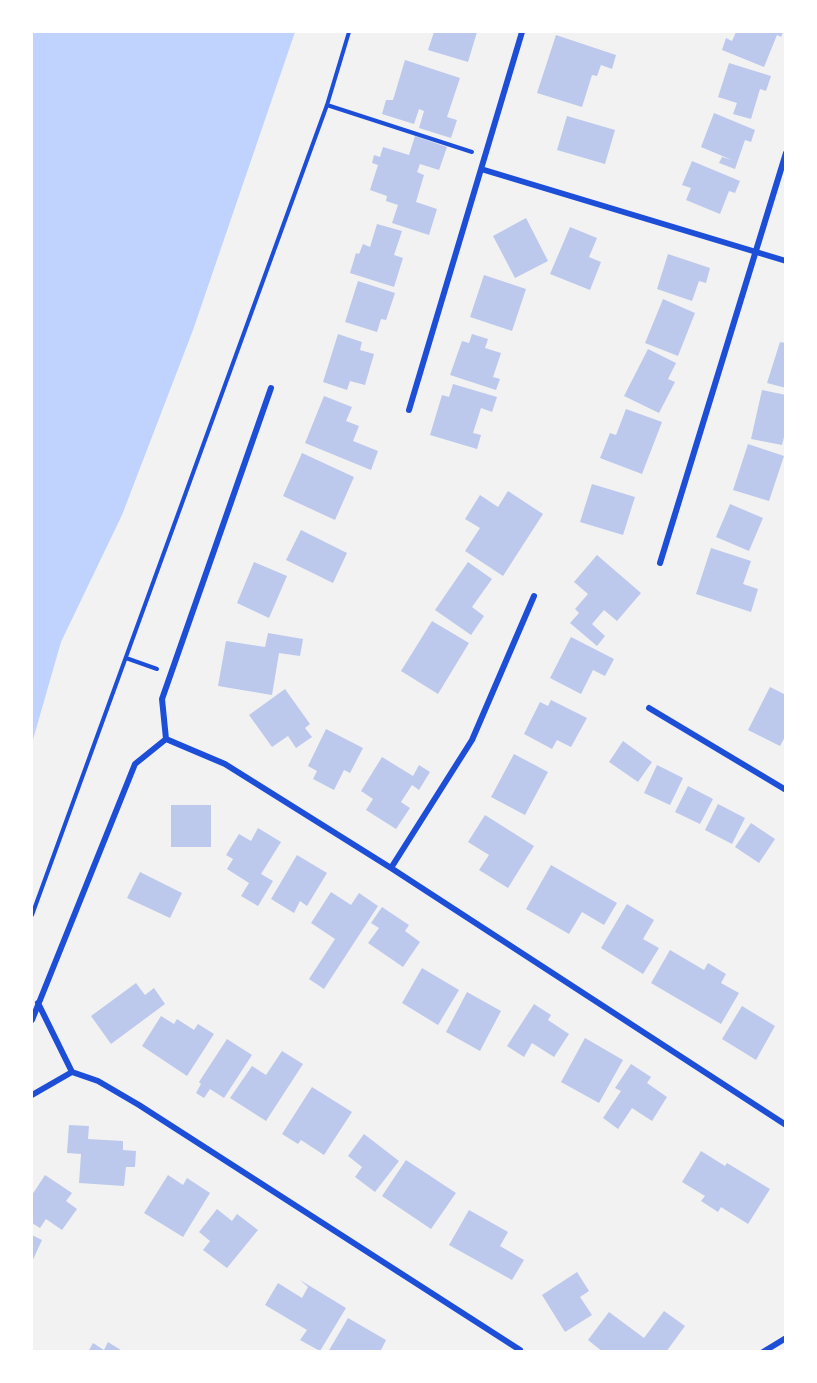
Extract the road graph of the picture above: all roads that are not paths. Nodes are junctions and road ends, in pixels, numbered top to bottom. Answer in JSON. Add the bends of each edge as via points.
{"nodes":[{"id":1,"x":522,"y":32,"type":"edge"},
{"id":2,"x":786,"y":153,"type":"edge"},
{"id":3,"x":481,"y":169,"type":"junction"},
{"id":4,"x":755,"y":252,"type":"junction"},
{"id":5,"x":786,"y":261,"type":"edge"},
{"id":6,"x":271,"y":388,"type":"dead end"},
{"id":7,"x":409,"y":410,"type":"dead end"},
{"id":8,"x":660,"y":563,"type":"dead end"},
{"id":9,"x":534,"y":596,"type":"dead end"},
{"id":10,"x":649,"y":708,"type":"dead end"},
{"id":11,"x":166,"y":739,"type":"junction"},
{"id":12,"x":786,"y":790,"type":"edge"},
{"id":13,"x":391,"y":868,"type":"junction"},
{"id":14,"x":38,"y":1003,"type":"junction"},
{"id":15,"x":32,"y":1020,"type":"edge"},
{"id":16,"x":72,"y":1072,"type":"junction"},
{"id":17,"x":32,"y":1095,"type":"edge"},
{"id":18,"x":786,"y":1125,"type":"edge"},
{"id":19,"x":786,"y":1338,"type":"edge"},
{"id":20,"x":520,"y":1350,"type":"edge"},
{"id":21,"x":763,"y":1352,"type":"edge"}],
"edges":[{"from":1,"to":3,"type":"street"},
{"from":2,"to":4,"type":"street"},
{"from":3,"to":4,"type":"street"},
{"from":3,"to":7,"type":"street"},
{"from":4,"to":5,"type":"street"},
{"from":4,"to":8,"type":"street"},
{"from":6,"to":11,"type":"street","via":[[162,699]]},
{"from":9,"to":13,"type":"street","via":[[472,740]]},
{"from":10,"to":12,"type":"street"},
{"from":11,"to":13,"type":"street","via":[[225,764]]},
{"from":11,"to":14,"type":"street","via":[[135,764]]},
{"from":13,"to":18,"type":"street"},
{"from":14,"to":15,"type":"street"},
{"from":14,"to":16,"type":"street"},
{"from":16,"to":17,"type":"street"},
{"from":16,"to":20,"type":"street","via":[[98,1081],[139,1104]]},
{"from":19,"to":21,"type":"street"}]}
